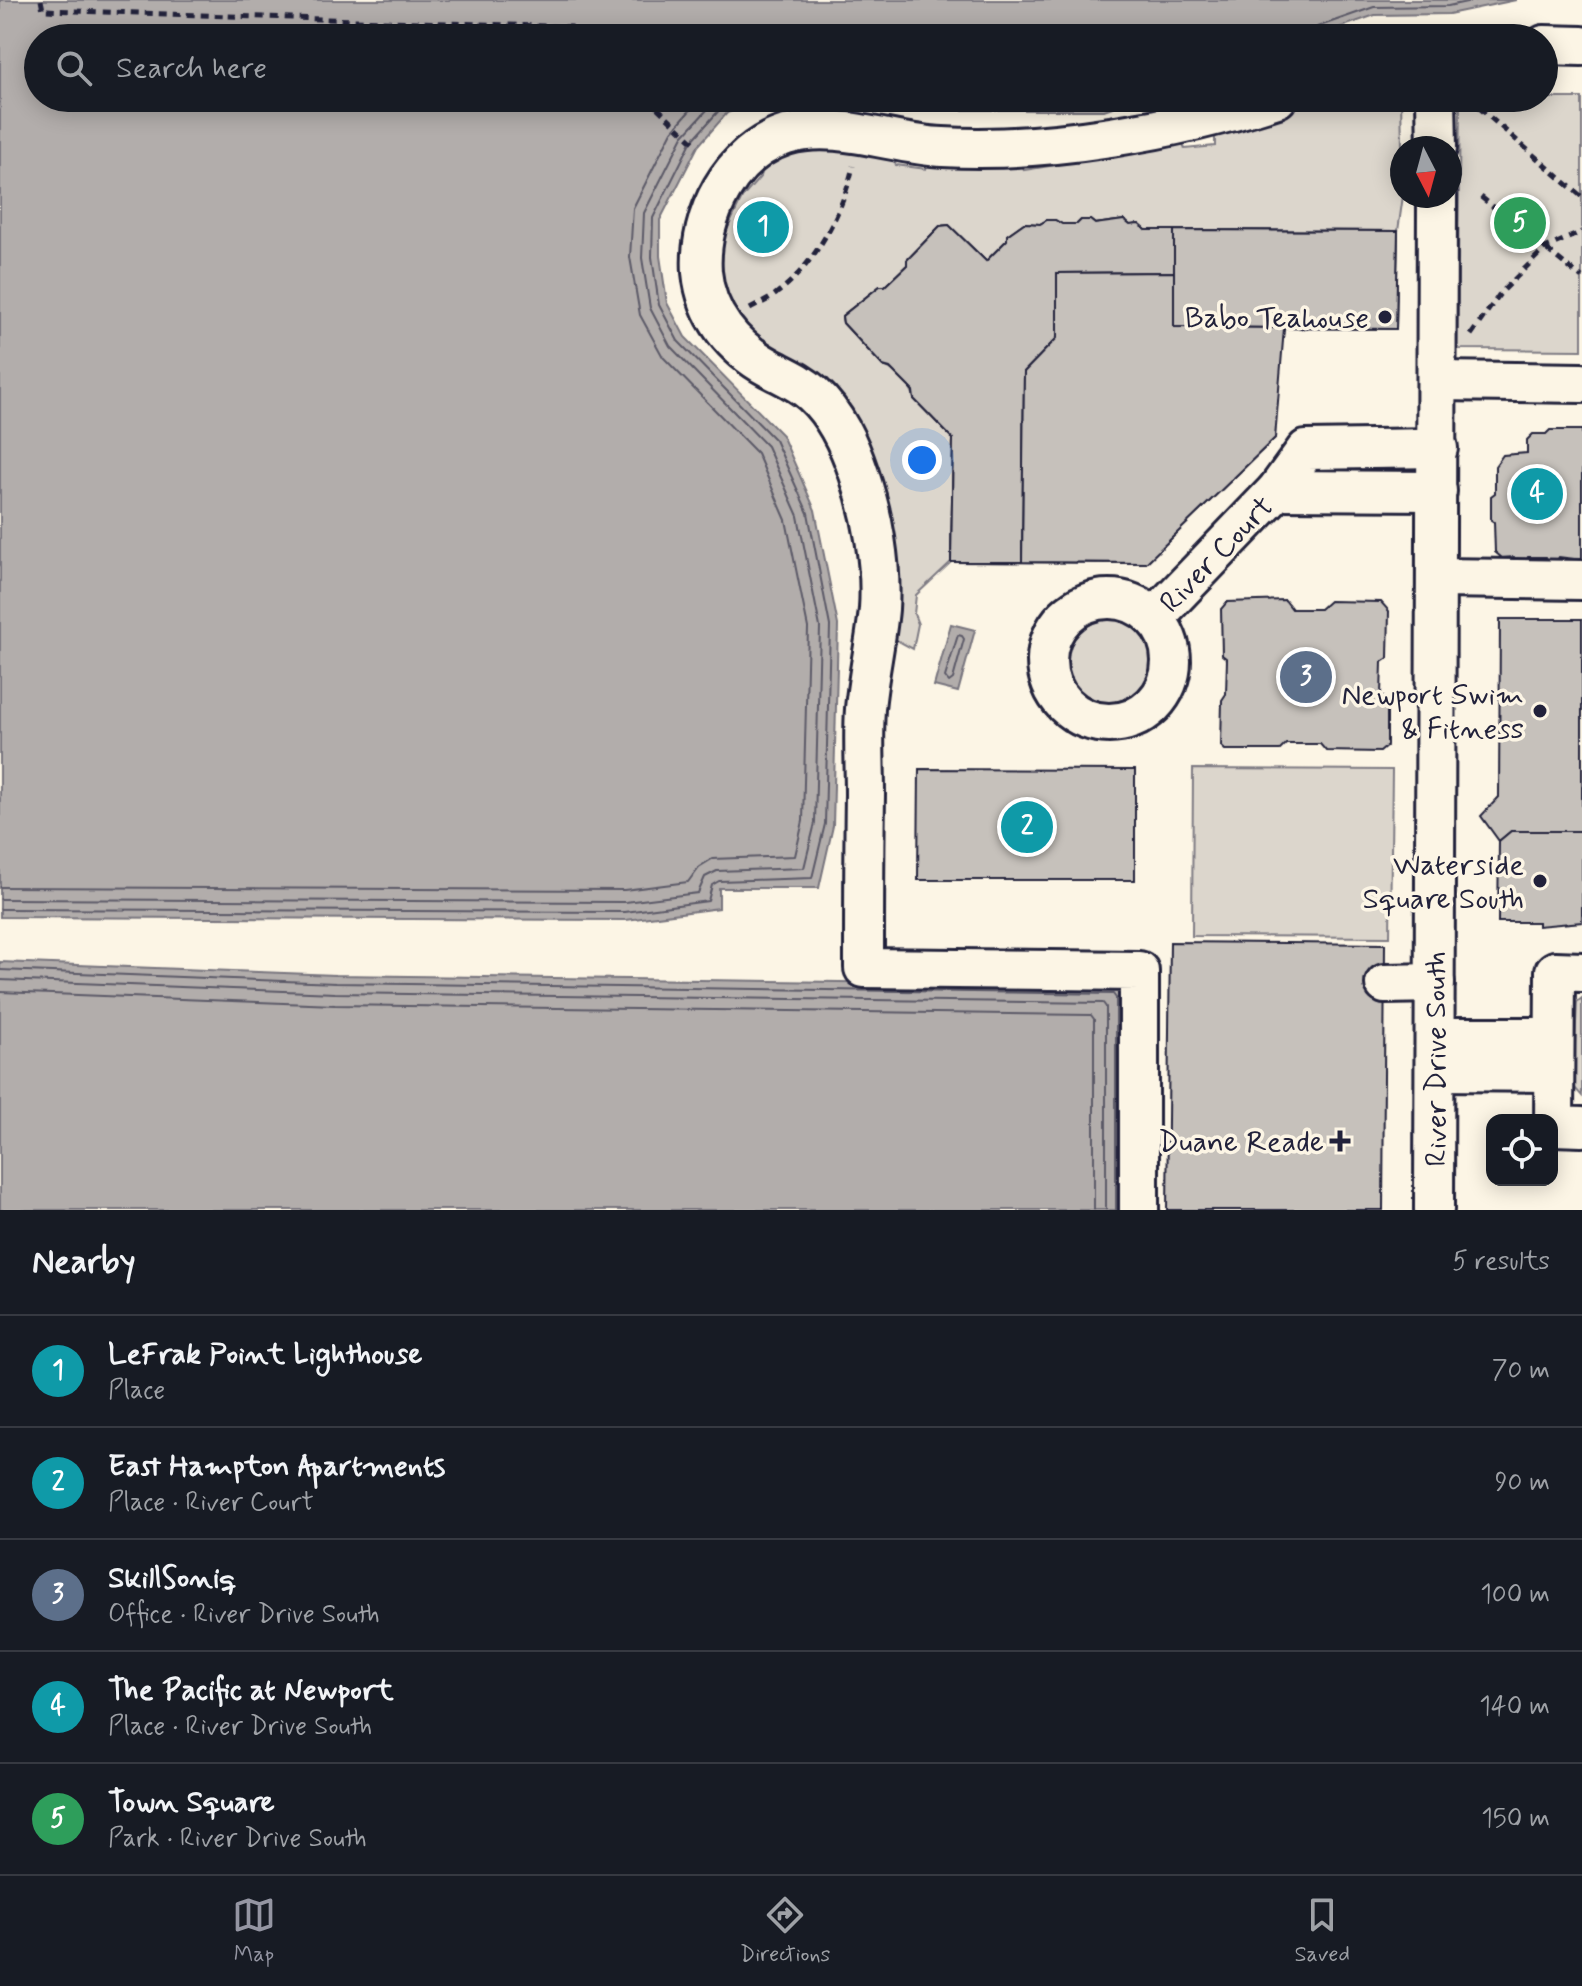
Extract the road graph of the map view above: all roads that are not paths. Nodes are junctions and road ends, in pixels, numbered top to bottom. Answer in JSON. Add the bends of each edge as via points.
{"nodes":[{"id":1,"x":1558,"y":45,"type":"edge"},
{"id":2,"x":1582,"y":46,"type":"edge"},
{"id":3,"x":1558,"y":71,"type":"edge"},
{"id":4,"x":1582,"y":72,"type":"edge"},
{"id":5,"x":1227,"y":112,"type":"edge"},
{"id":6,"x":1436,"y":112,"type":"edge"},
{"id":7,"x":1437,"y":136,"type":"edge"},
{"id":8,"x":1437,"y":208,"type":"edge"},
{"id":9,"x":1438,"y":381,"type":"junction"},
{"id":10,"x":1582,"y":383,"type":"edge"},
{"id":11,"x":1438,"y":448,"type":"junction"},
{"id":12,"x":1277,"y":490,"type":"junction"},
{"id":13,"x":1437,"y":491,"type":"junction"},
{"id":14,"x":1437,"y":578,"type":"junction"},
{"id":15,"x":1582,"y":580,"type":"edge"},
{"id":16,"x":1154,"y":618,"type":"dead end"},
{"id":17,"x":1582,"y":972,"type":"edge"},
{"id":18,"x":1435,"y":983,"type":"junction"},
{"id":19,"x":1385,"y":984,"type":"dead end"},
{"id":20,"x":1435,"y":1054,"type":"junction"},
{"id":21,"x":1554,"y":1054,"type":"junction"},
{"id":22,"x":1568,"y":1127,"type":"edge"},
{"id":23,"x":1139,"y":1210,"type":"edge"},
{"id":24,"x":1434,"y":1210,"type":"edge"}],
"edges":[{"from":1,"to":2,"type":"street"},
{"from":3,"to":4,"type":"street"},
{"from":5,"to":23,"type":"street","via":[[1047,144],[942,147],[822,130],[787,135],[757,149],[731,174],[715,203],[702,252],[711,310],[735,343],[792,378],[829,410],[850,449],[867,502],[879,606],[865,710],[864,968],[1139,971]]},
{"from":6,"to":7,"type":"street"},
{"from":8,"to":9,"type":"street","name":"River Drive South"},
{"from":9,"to":10,"type":"street"},
{"from":9,"to":11,"type":"street","name":"River Drive South"},
{"from":11,"to":12,"type":"street","name":"River Court","via":[[1306,450]]},
{"from":11,"to":13,"type":"street","name":"River Drive South"},
{"from":12,"to":13,"type":"street","name":"River Court"},
{"from":12,"to":16,"type":"street","name":"River Court"},
{"from":13,"to":14,"type":"street","name":"River Drive South"},
{"from":14,"to":15,"type":"street"},
{"from":14,"to":18,"type":"street","name":"River Drive South"},
{"from":17,"to":21,"type":"street","via":[[1555,971]]},
{"from":18,"to":19,"type":"street"},
{"from":18,"to":20,"type":"street","name":"River Drive South"},
{"from":20,"to":21,"type":"street"},
{"from":20,"to":24,"type":"street","name":"River Drive South"},
{"from":21,"to":22,"type":"street"}]}
